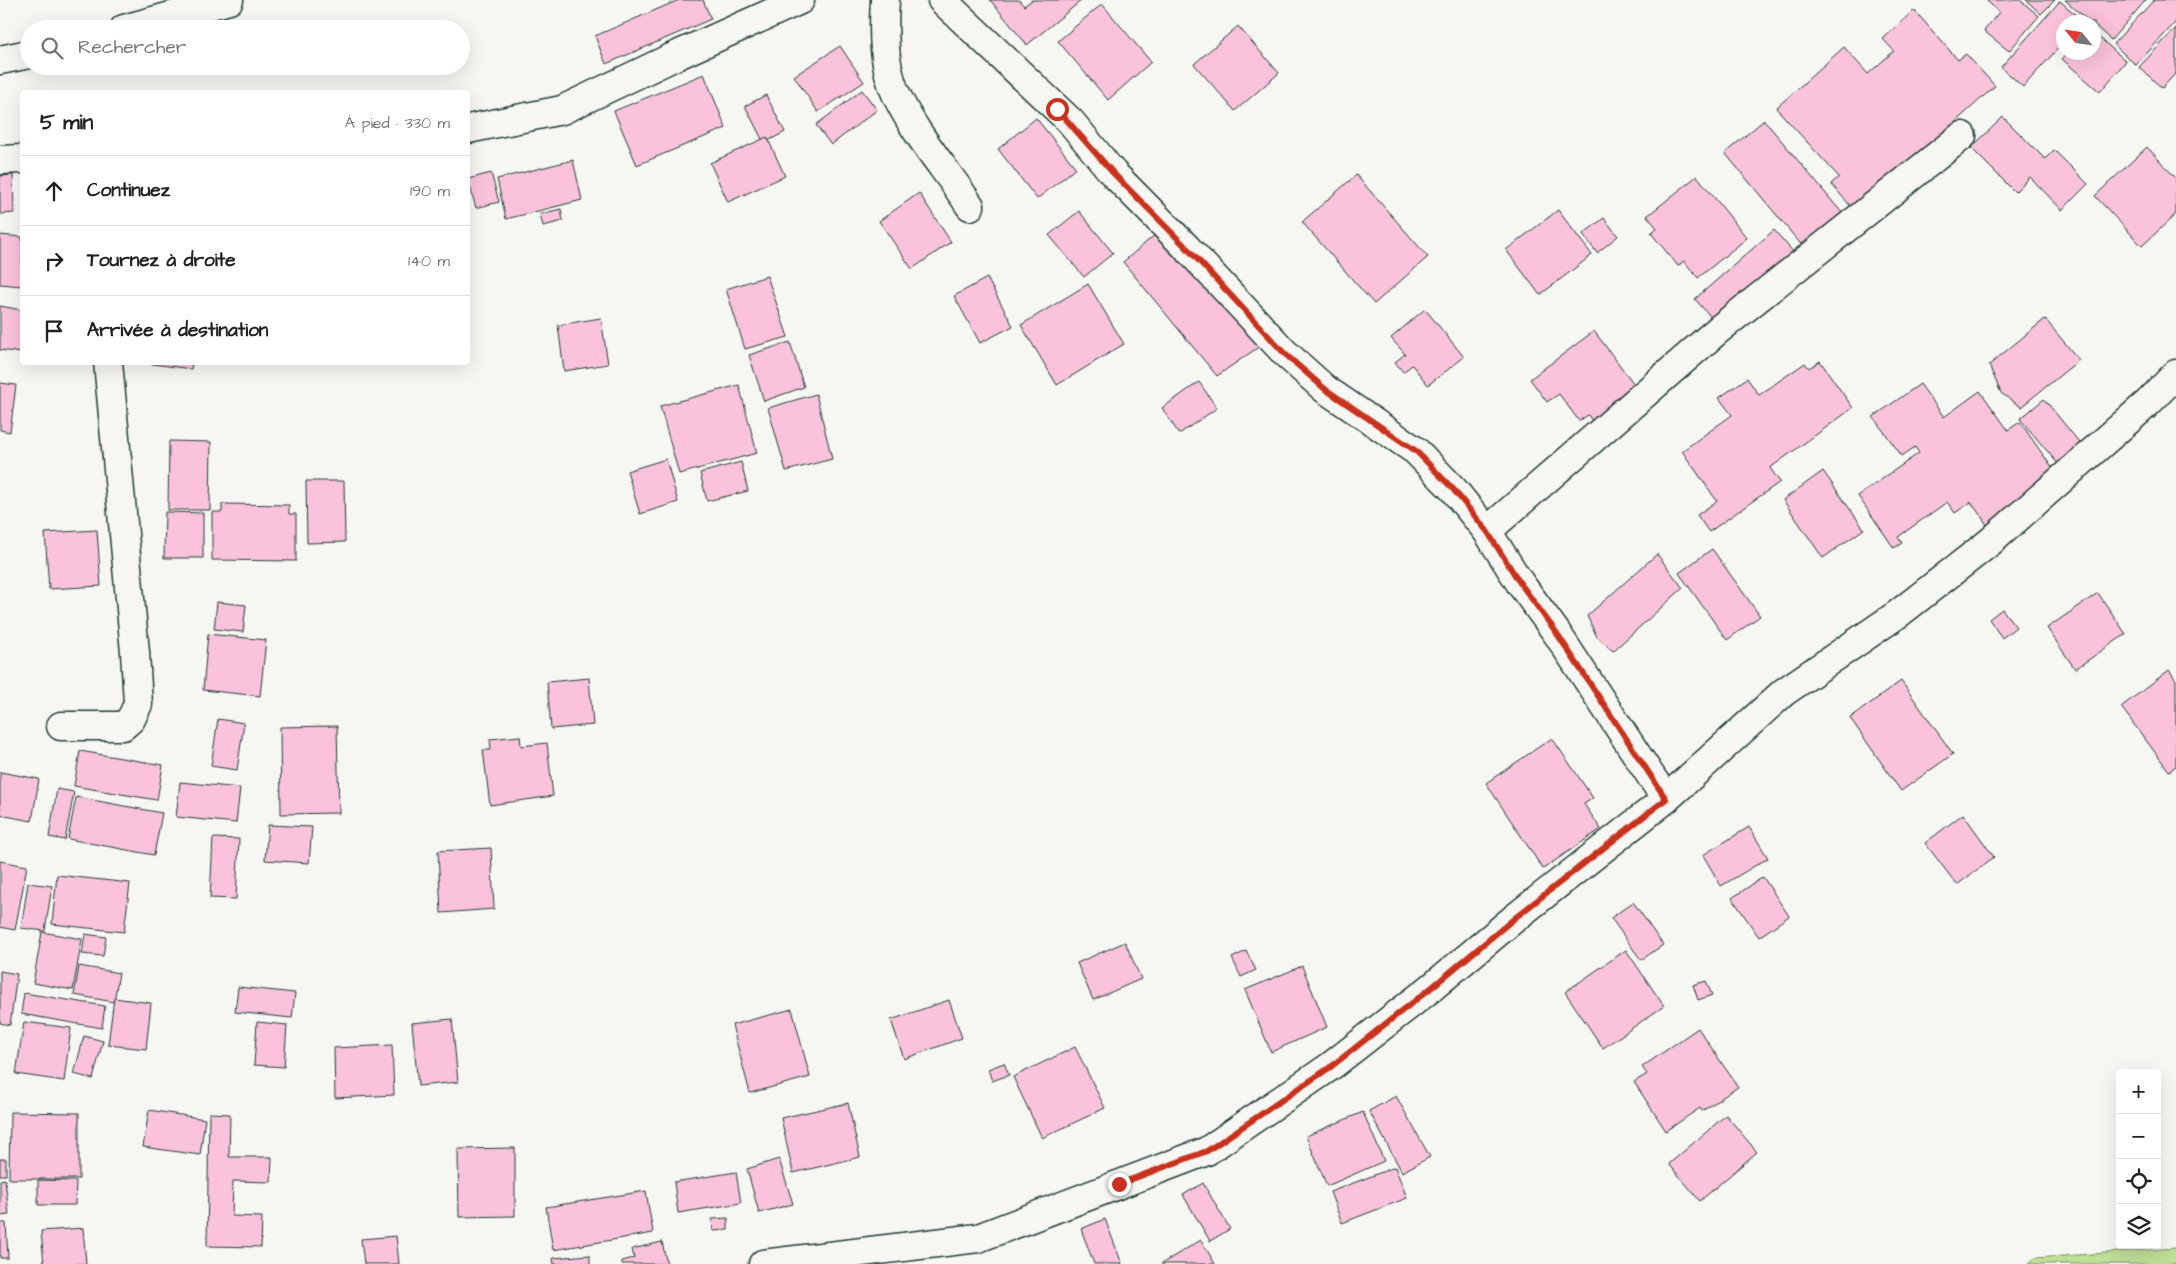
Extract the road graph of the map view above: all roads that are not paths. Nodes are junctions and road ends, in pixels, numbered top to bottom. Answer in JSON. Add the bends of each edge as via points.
{"nodes":[{"id":1,"x":229,"y":0,"type":"edge"},
{"id":2,"x":800,"y":0,"type":"edge"},
{"id":3,"x":884,"y":0,"type":"edge"},
{"id":4,"x":942,"y":0,"type":"edge"},
{"id":5,"x":157,"y":20,"type":"edge"},
{"id":6,"x":20,"y":56,"type":"edge"},
{"id":7,"x":0,"y":60,"type":"edge"},
{"id":8,"x":470,"y":129,"type":"edge"},
{"id":9,"x":1962,"y":136,"type":"dead end"},
{"id":10,"x":20,"y":159,"type":"edge"},
{"id":11,"x":0,"y":160,"type":"edge"},
{"id":12,"x":970,"y":206,"type":"dead end"},
{"id":13,"x":108,"y":365,"type":"edge"},
{"id":14,"x":2176,"y":374,"type":"edge"},
{"id":15,"x":1487,"y":531,"type":"junction"},
{"id":16,"x":61,"y":726,"type":"dead end"},
{"id":17,"x":1666,"y":799,"type":"junction"},
{"id":18,"x":763,"y":1264,"type":"edge"}],
"edges":[{"from":1,"to":5,"type":"street"},
{"from":2,"to":8,"type":"street","via":[[562,110]]},
{"from":3,"to":12,"type":"street","via":[[883,29],[896,93],[915,128]]},
{"from":4,"to":15,"type":"street","via":[[1071,122],[1113,173],[1285,354],[1325,389],[1416,451]]},
{"from":6,"to":7,"type":"street"},
{"from":9,"to":15,"type":"street","via":[[1718,330]]},
{"from":10,"to":11,"type":"street"},
{"from":13,"to":16,"type":"street","via":[[136,652],[138,704],[131,719],[123,726]]},
{"from":14,"to":17,"type":"street","via":[[2149,402],[1990,542],[1898,614],[1784,692]]},
{"from":15,"to":17,"type":"street"},
{"from":17,"to":18,"type":"street","via":[[1332,1066],[1207,1151],[978,1238]]}]}
